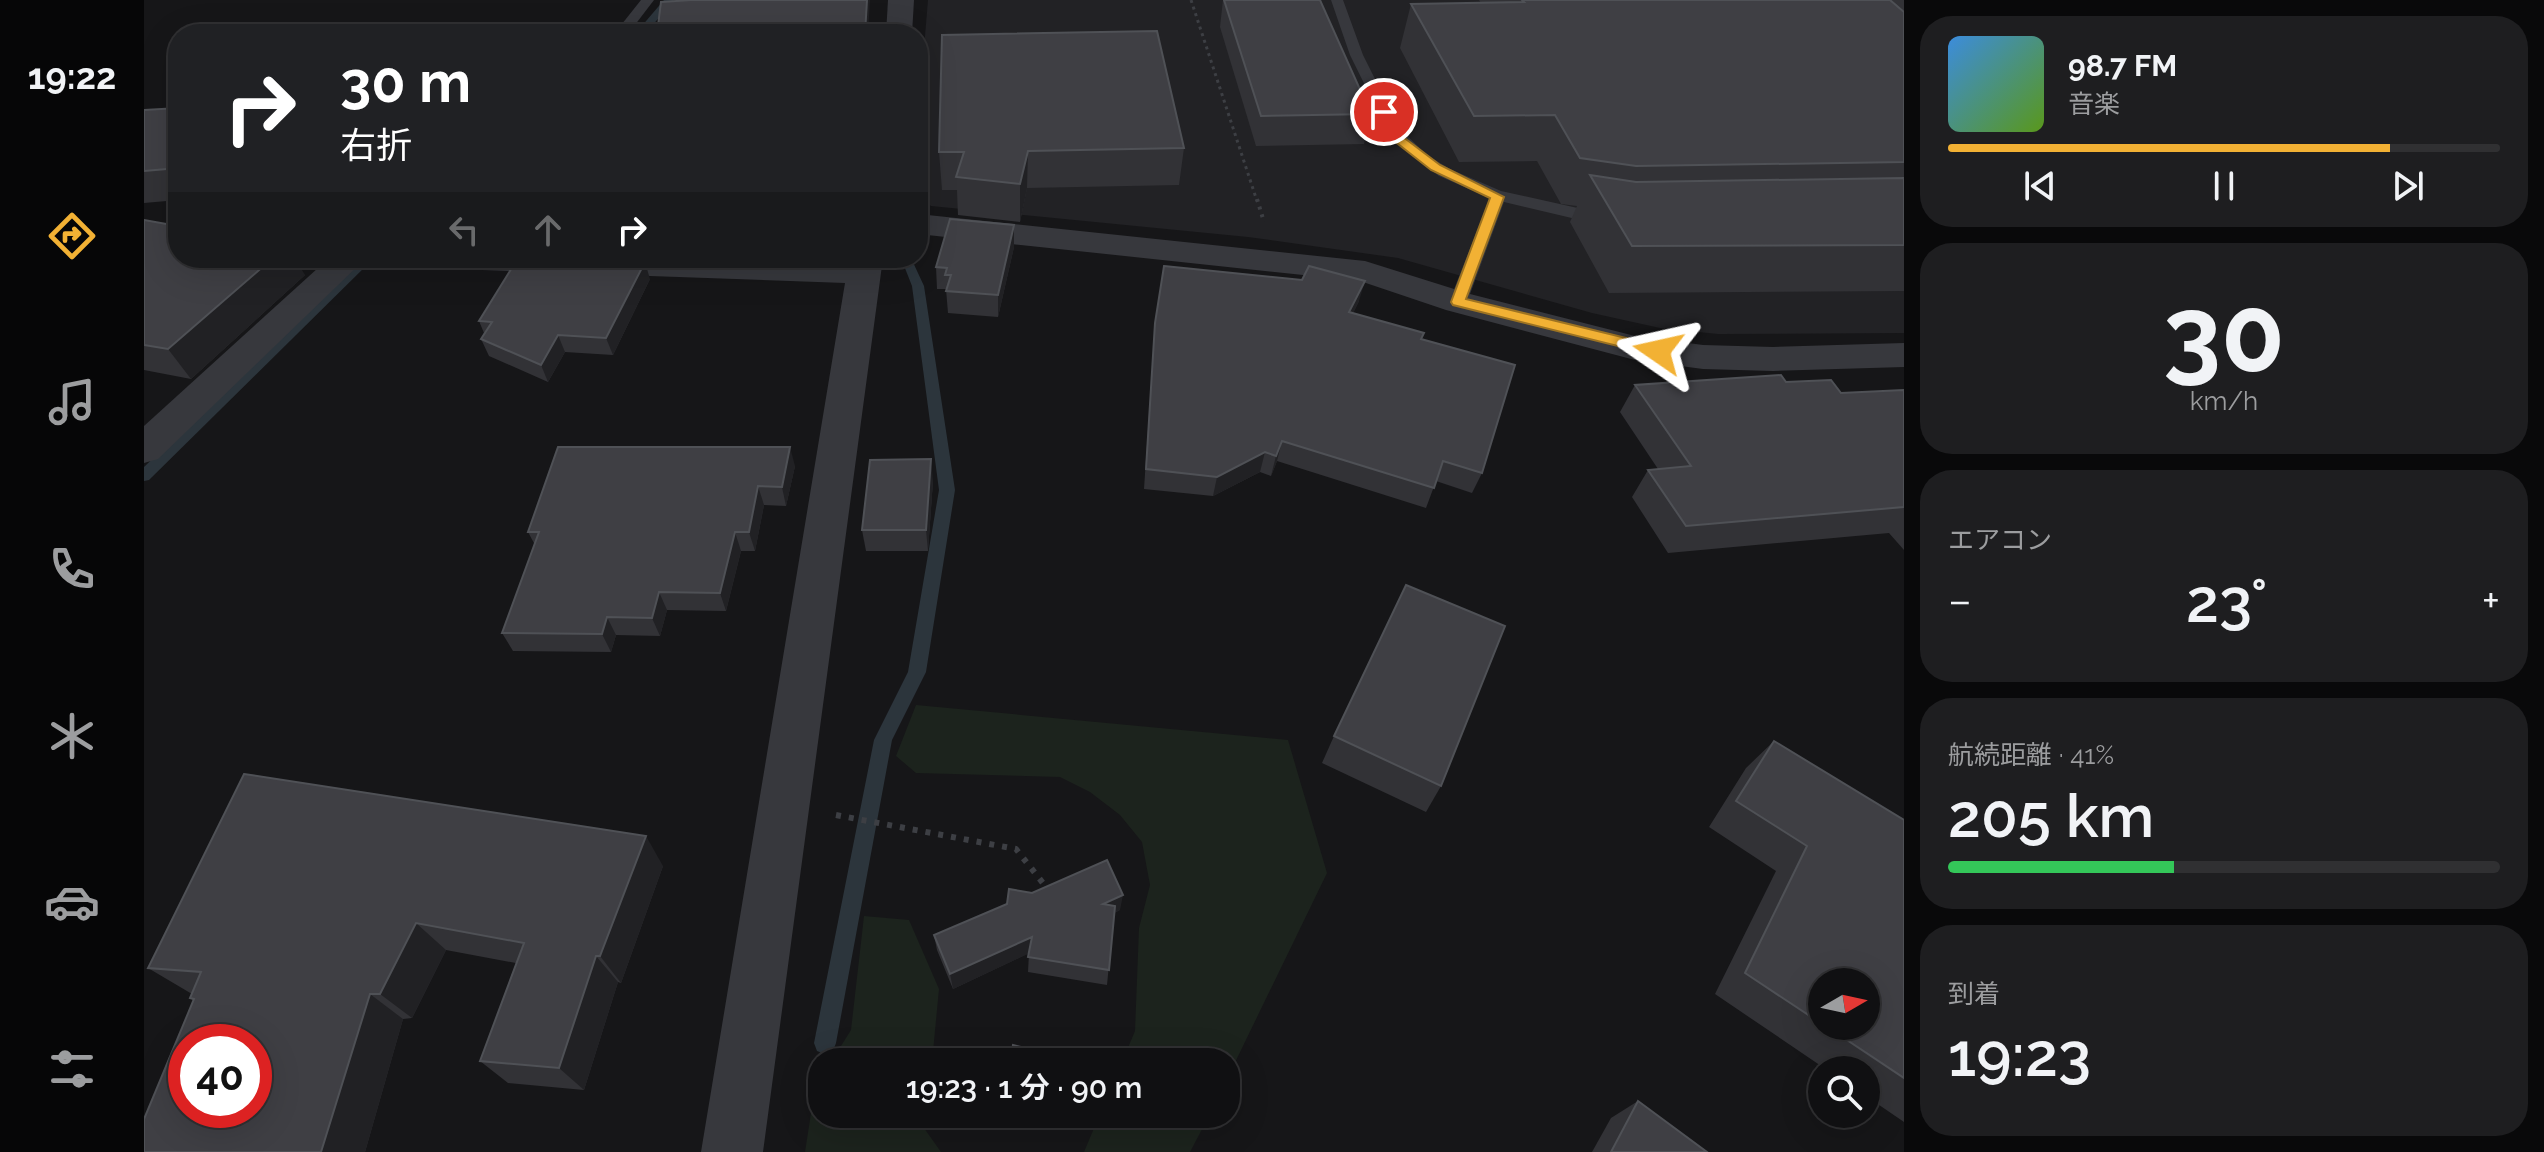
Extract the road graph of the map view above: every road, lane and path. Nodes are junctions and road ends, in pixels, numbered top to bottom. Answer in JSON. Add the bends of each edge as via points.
{"nodes":[{"id":1,"x":648,"y":0,"type":"edge"},
{"id":2,"x":901,"y":0,"type":"edge"},
{"id":3,"x":1191,"y":0,"type":"edge"},
{"id":4,"x":1337,"y":0,"type":"edge"},
{"id":5,"x":629,"y":24,"type":"edge"},
{"id":6,"x":900,"y":24,"type":"edge"},
{"id":7,"x":1498,"y":197,"type":"junction"},
{"id":8,"x":1614,"y":220,"type":"edge"},
{"id":9,"x":1264,"y":223,"type":"dead end"},
{"id":10,"x":928,"y":225,"type":"edge"},
{"id":11,"x":338,"y":268,"type":"edge"},
{"id":12,"x":865,"y":268,"type":"edge"},
{"id":13,"x":1458,"y":302,"type":"junction"},
{"id":14,"x":1904,"y":355,"type":"edge"},
{"id":15,"x":144,"y":449,"type":"edge"},
{"id":16,"x":853,"y":817,"type":"dead end"},
{"id":17,"x":1051,"y":894,"type":"edge"},
{"id":18,"x":732,"y":1152,"type":"edge"}],
"edges":[{"from":1,"to":5,"type":"lane"},
{"from":2,"to":6,"type":"street"},
{"from":3,"to":9,"type":"path"},
{"from":4,"to":7,"type":"lane","via":[[1345,33],[1397,138],[1436,168]]},
{"from":7,"to":8,"type":"lane"},
{"from":7,"to":13,"type":"lane"},
{"from":10,"to":13,"type":"street","via":[[1365,271]]},
{"from":11,"to":15,"type":"street"},
{"from":12,"to":18,"type":"street"},
{"from":13,"to":14,"type":"street","via":[[1635,348],[1703,357]]},
{"from":16,"to":17,"type":"path","via":[[1016,849]]}]}
